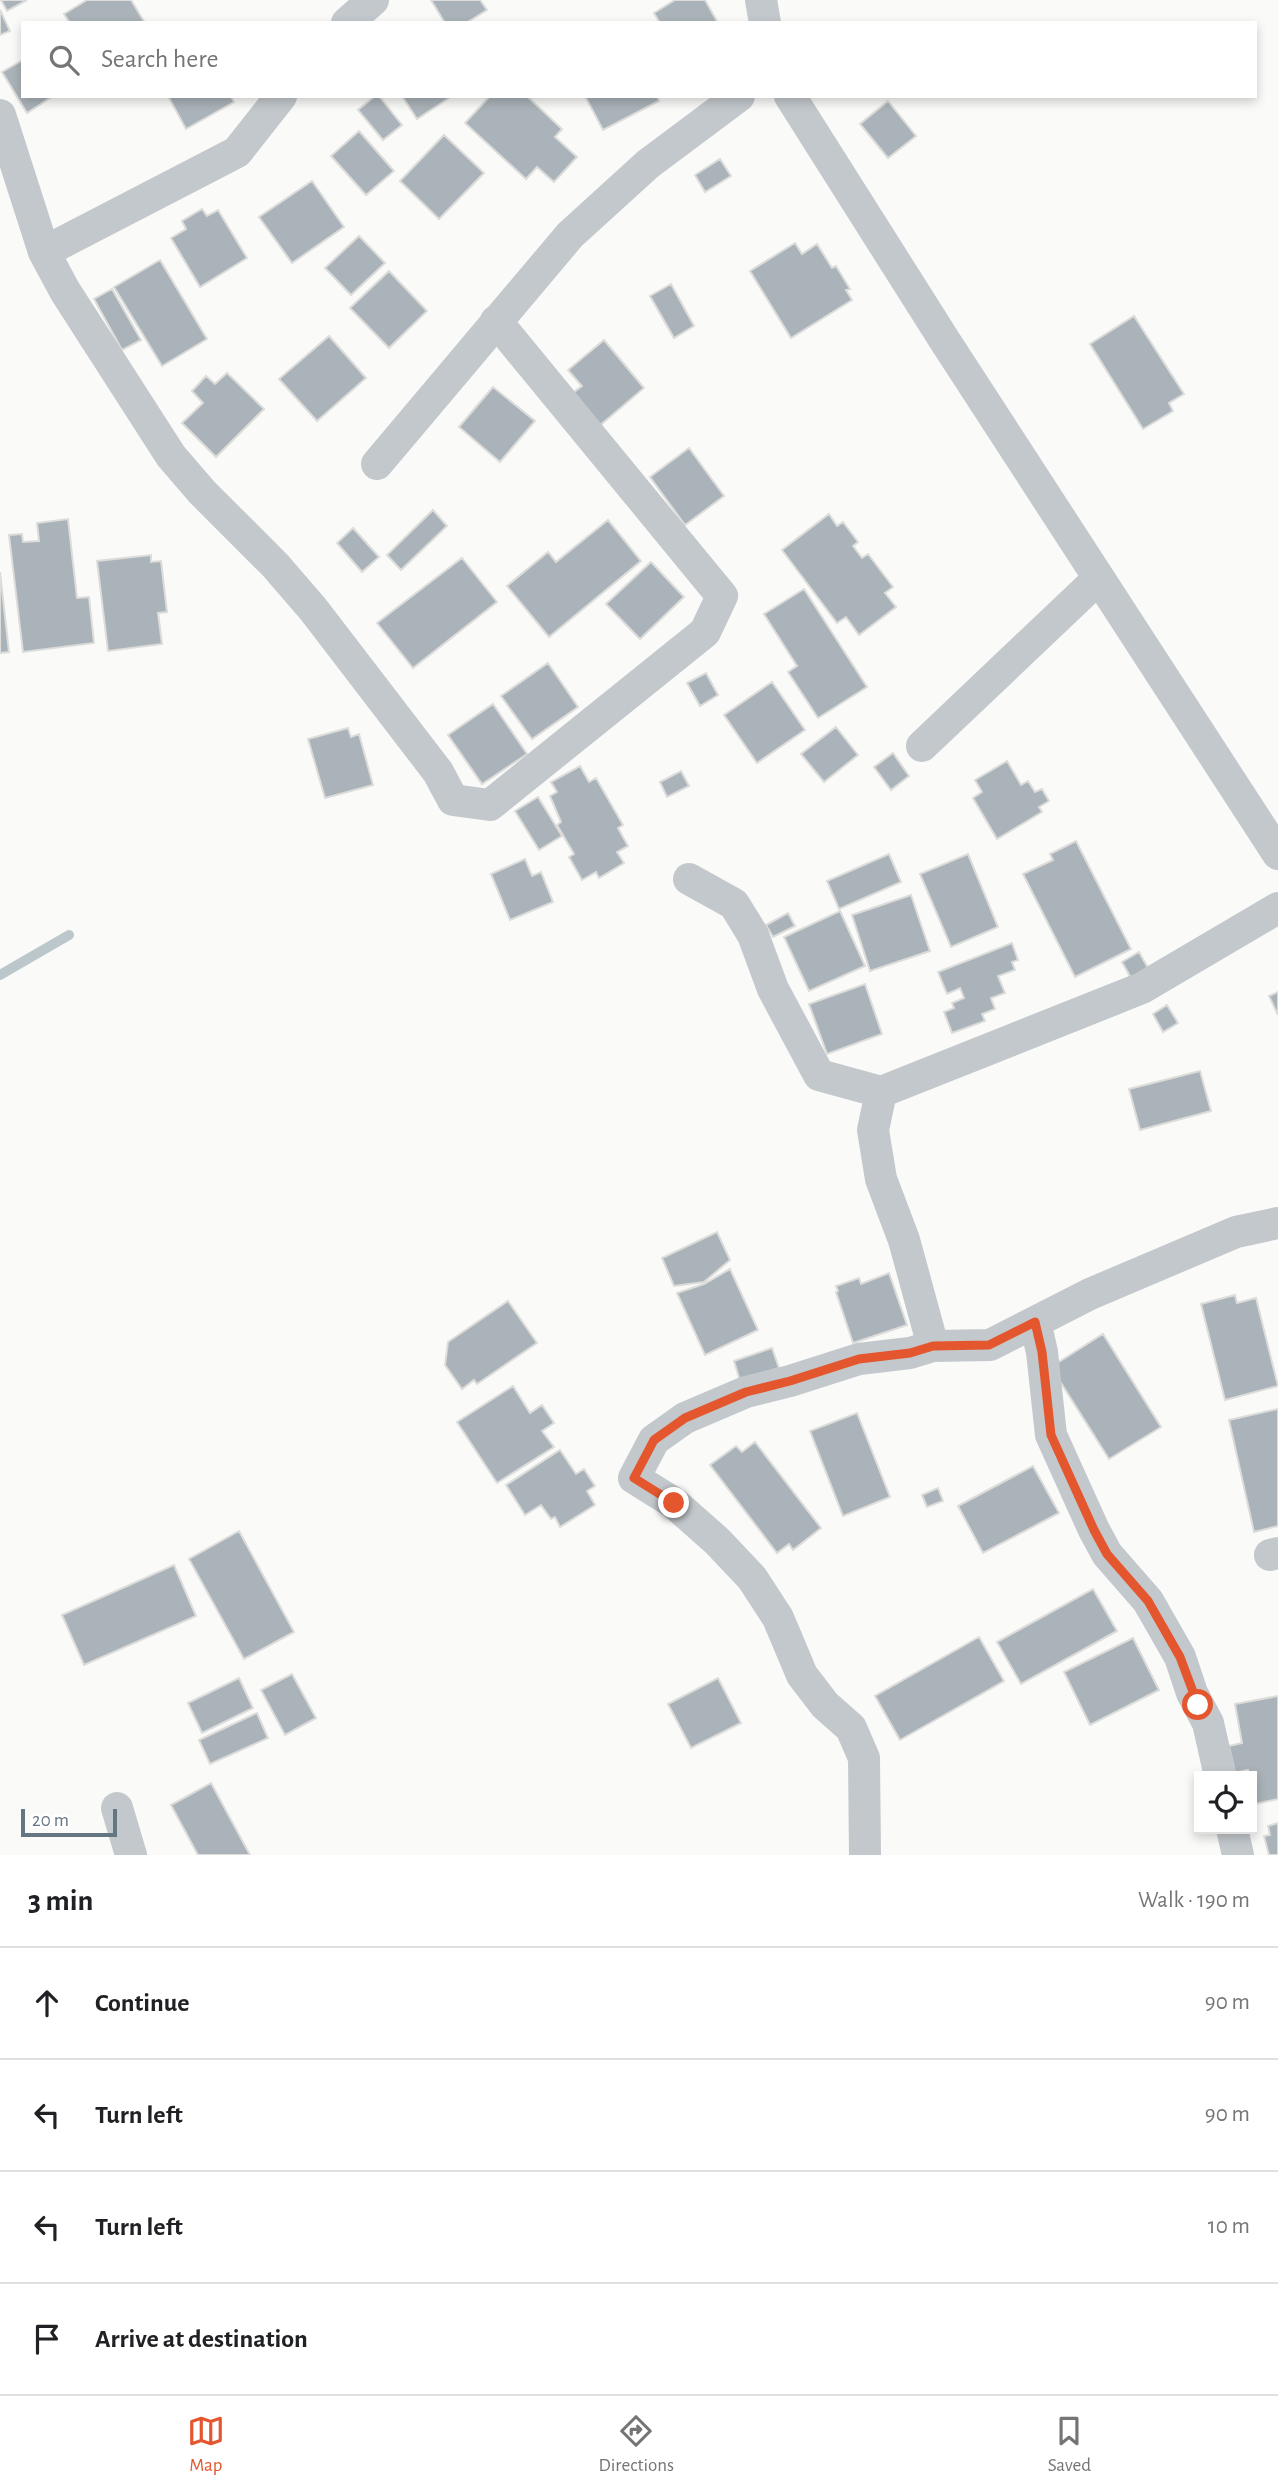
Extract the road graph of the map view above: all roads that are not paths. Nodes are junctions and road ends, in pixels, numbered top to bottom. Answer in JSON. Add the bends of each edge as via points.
{"nodes":[{"id":1,"x":373,"y":0,"type":"edge"},
{"id":2,"x":761,"y":0,"type":"edge"},
{"id":3,"x":349,"y":21,"type":"edge"},
{"id":4,"x":765,"y":21,"type":"edge"},
{"id":5,"x":279,"y":98,"type":"edge"},
{"id":6,"x":736,"y":98,"type":"edge"},
{"id":7,"x":791,"y":98,"type":"edge"},
{"id":8,"x":0,"y":115,"type":"edge"},
{"id":9,"x":44,"y":253,"type":"junction"},
{"id":10,"x":496,"y":321,"type":"junction"},
{"id":11,"x":377,"y":464,"type":"dead end"},
{"id":12,"x":1099,"y":578,"type":"junction"},
{"id":13,"x":922,"y":746,"type":"dead end"},
{"id":14,"x":1278,"y":854,"type":"edge"},
{"id":15,"x":689,"y":879,"type":"dead end"},
{"id":16,"x":1278,"y":908,"type":"edge"},
{"id":17,"x":881,"y":1092,"type":"junction"},
{"id":18,"x":1278,"y":1223,"type":"edge"},
{"id":19,"x":1035,"y":1322,"type":"junction"},
{"id":20,"x":933,"y":1346,"type":"junction"},
{"id":21,"x":1219,"y":1771,"type":"edge"},
{"id":22,"x":117,"y":1808,"type":"dead end"},
{"id":23,"x":1233,"y":1834,"type":"edge"},
{"id":24,"x":131,"y":1855,"type":"edge"},
{"id":25,"x":865,"y":1855,"type":"edge"},
{"id":26,"x":1238,"y":1855,"type":"edge"}],
"edges":[{"from":1,"to":3,"type":"street"},
{"from":2,"to":4,"type":"street"},
{"from":5,"to":9,"type":"street","via":[[237,152]]},
{"from":6,"to":10,"type":"street","via":[[648,164],[570,235]]},
{"from":7,"to":12,"type":"street"},
{"from":8,"to":9,"type":"street"},
{"from":9,"to":10,"type":"street","via":[[171,456],[313,609],[438,772],[453,800],[491,805],[705,632],[722,596]]},
{"from":10,"to":11,"type":"street"},
{"from":12,"to":13,"type":"street"},
{"from":12,"to":14,"type":"street"},
{"from":15,"to":17,"type":"street","via":[[734,904],[819,1075]]},
{"from":16,"to":17,"type":"street","via":[[1142,988]]},
{"from":17,"to":20,"type":"street","via":[[873,1130],[881,1179],[904,1240]]},
{"from":18,"to":19,"type":"street","via":[[1236,1232]]},
{"from":19,"to":20,"type":"street","via":[[989,1345]]},
{"from":19,"to":21,"type":"street","via":[[1051,1435],[1107,1554],[1148,1601],[1180,1657],[1208,1723]]},
{"from":20,"to":25,"type":"street","via":[[859,1359],[746,1392],[685,1418],[654,1440],[634,1478],[674,1503],[752,1578],[778,1618],[802,1675],[851,1728],[864,1758]]},
{"from":22,"to":24,"type":"street"},
{"from":23,"to":26,"type":"street"}]}
